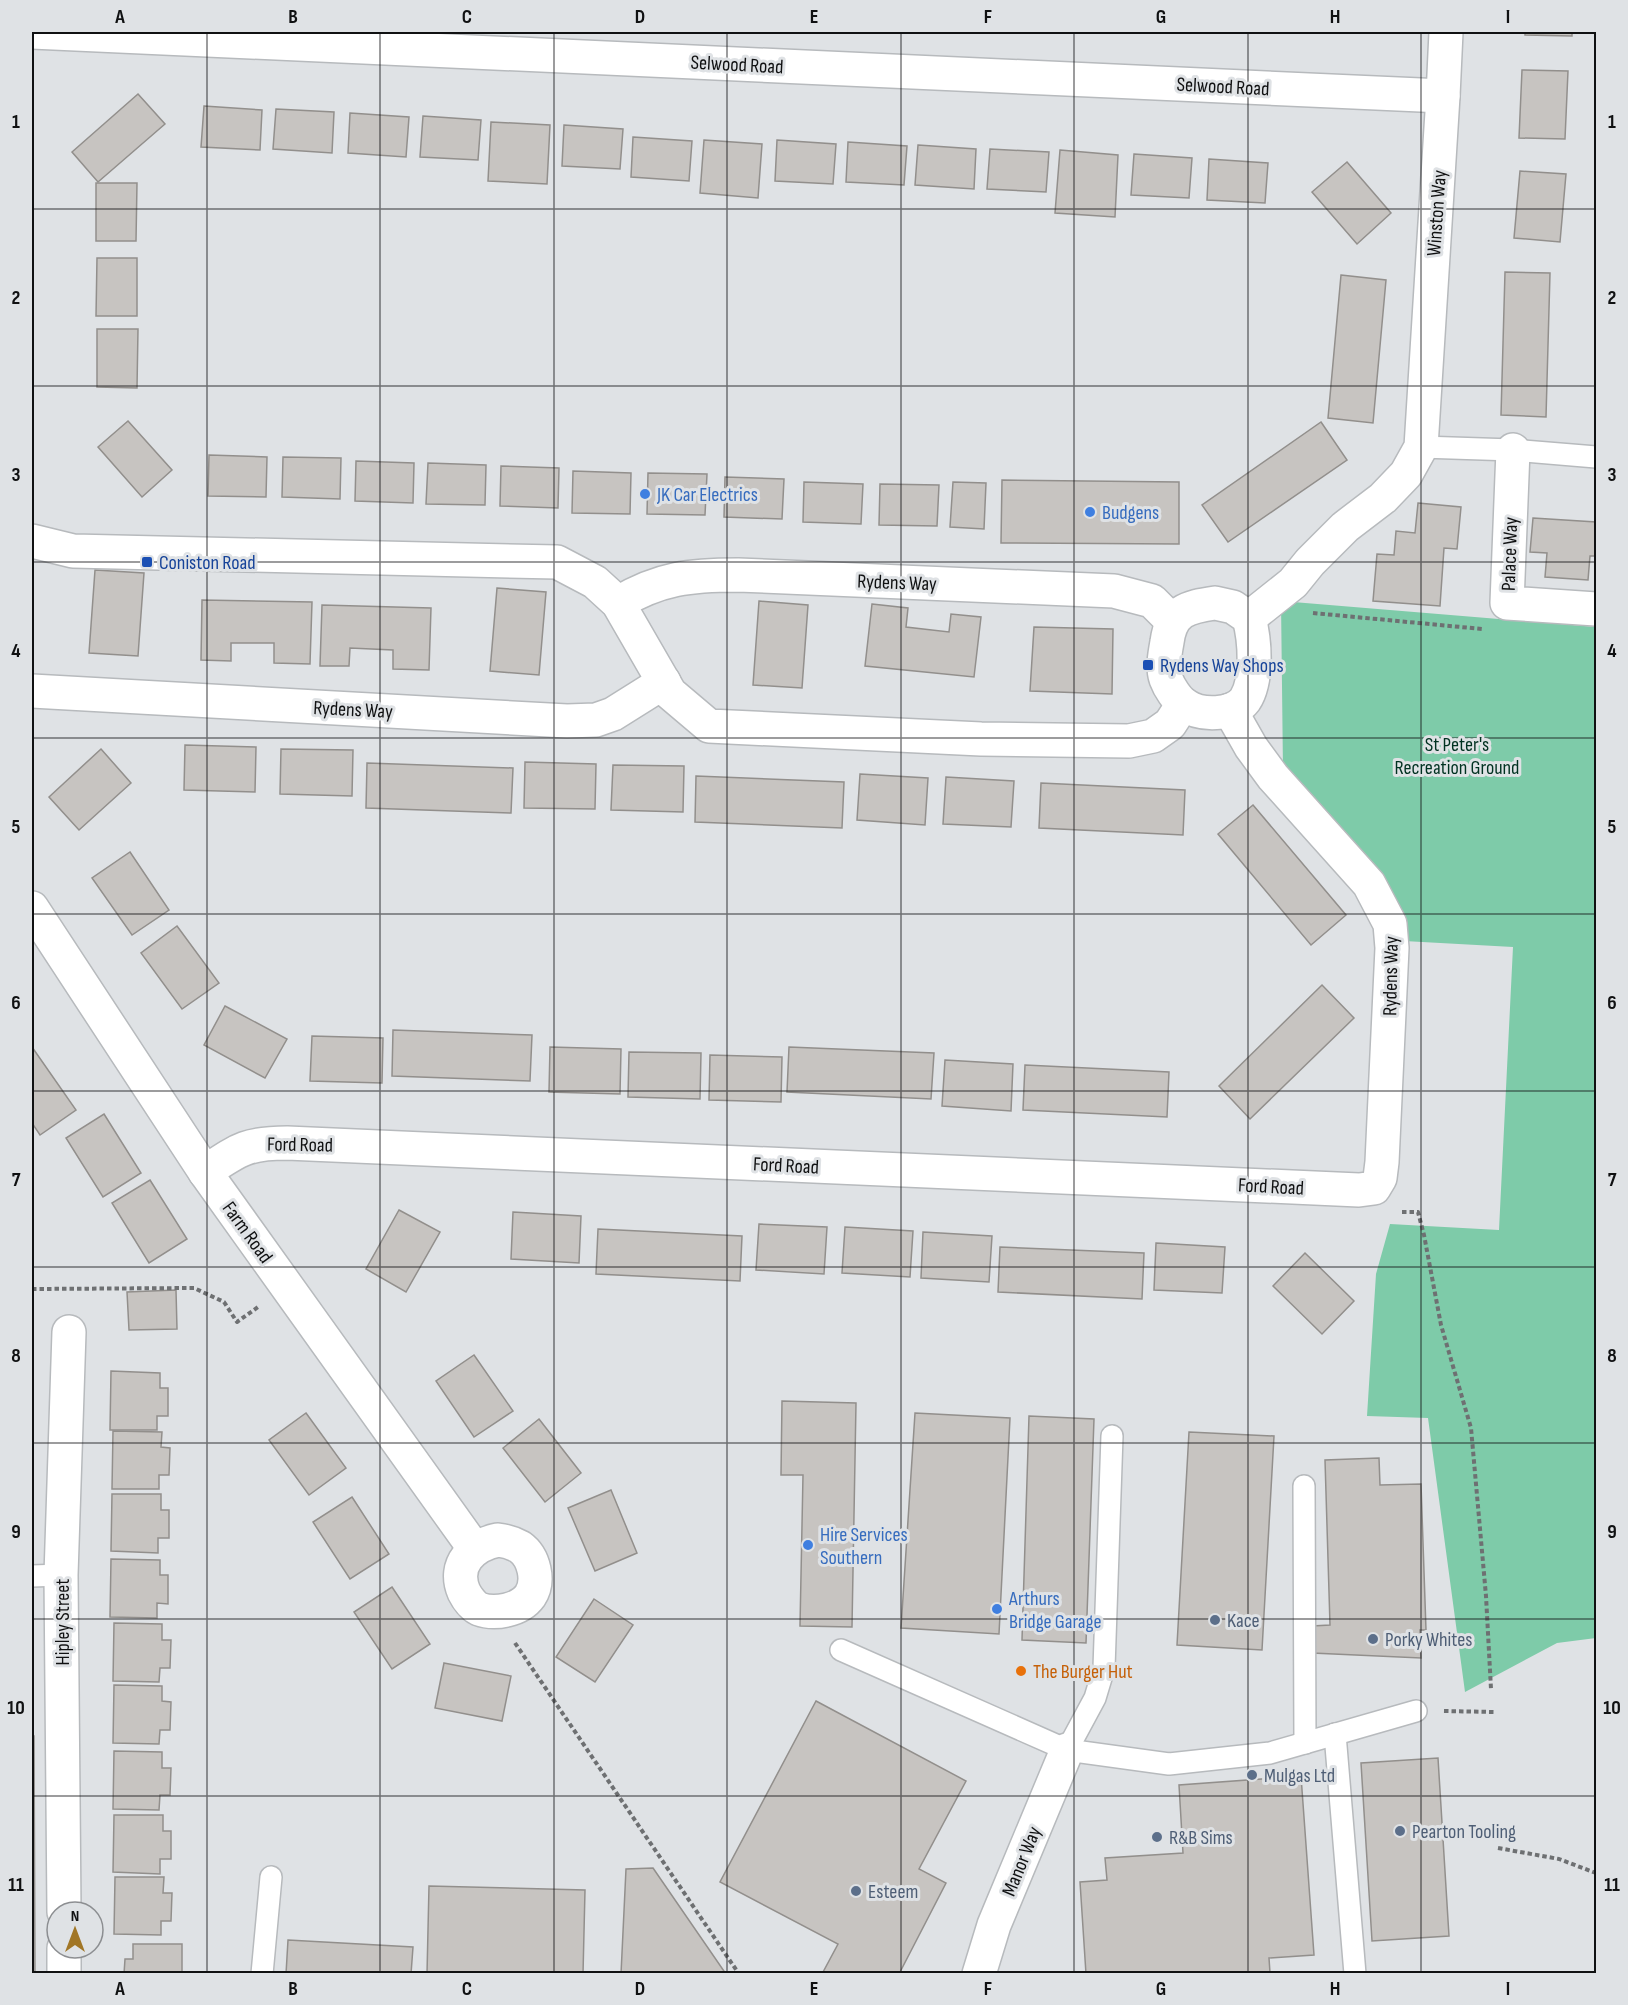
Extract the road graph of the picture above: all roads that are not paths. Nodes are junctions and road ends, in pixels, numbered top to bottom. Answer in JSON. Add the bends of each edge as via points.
{"nodes":[{"id":1,"x":32,"y":32,"type":"edge"},
{"id":2,"x":1446,"y":32,"type":"edge"},
{"id":3,"x":1443,"y":96,"type":"junction"},
{"id":4,"x":1421,"y":447,"type":"junction"},
{"id":5,"x":1513,"y":450,"type":"junction"},
{"id":6,"x":1596,"y":457,"type":"edge"},
{"id":7,"x":32,"y":541,"type":"edge"},
{"id":8,"x":618,"y":603,"type":"junction"},
{"id":9,"x":1596,"y":609,"type":"edge"},
{"id":10,"x":1250,"y":618,"type":"junction"},
{"id":11,"x":1172,"y":621,"type":"junction"},
{"id":12,"x":664,"y":682,"type":"junction"},
{"id":13,"x":32,"y":691,"type":"edge"},
{"id":14,"x":1183,"y":704,"type":"junction"},
{"id":15,"x":1230,"y":710,"type":"junction"},
{"id":16,"x":32,"y":908,"type":"edge"},
{"id":17,"x":205,"y":1172,"type":"junction"},
{"id":18,"x":1374,"y":1188,"type":"joint"},
{"id":19,"x":69,"y":1332,"type":"dead end"},
{"id":20,"x":1112,"y":1436,"type":"dead end"},
{"id":21,"x":1304,"y":1486,"type":"dead end"},
{"id":22,"x":474,"y":1548,"type":"dead end"},
{"id":23,"x":46,"y":1575,"type":"edge"},
{"id":24,"x":841,"y":1650,"type":"dead end"},
{"id":25,"x":1416,"y":1711,"type":"road end"},
{"id":26,"x":1335,"y":1734,"type":"junction"},
{"id":27,"x":1305,"y":1743,"type":"junction"},
{"id":28,"x":1067,"y":1750,"type":"junction"},
{"id":29,"x":271,"y":1877,"type":"dead end"},
{"id":30,"x":63,"y":1900,"type":"edge"},
{"id":31,"x":262,"y":1974,"type":"edge"},
{"id":32,"x":979,"y":1974,"type":"edge"},
{"id":33,"x":1354,"y":1974,"type":"edge"}],
"edges":[{"from":1,"to":3,"type":"street","name":"Selwood Road"},
{"from":2,"to":3,"type":"street","name":"Winston Way"},
{"from":3,"to":4,"type":"street","name":"Winston Way"},
{"from":4,"to":5,"type":"lane"},
{"from":4,"to":10,"type":"street","via":[[1406,474],[1383,498],[1345,527],[1293,583]]},
{"from":5,"to":6,"type":"lane"},
{"from":5,"to":9,"type":"street","name":"Palace Way","via":[[1507,603]]},
{"from":7,"to":8,"type":"street","via":[[73,551],[557,562],[595,582]]},
{"from":8,"to":11,"type":"street","name":"Rydens Way","via":[[668,580],[738,575],[1114,591],[1152,601]]},
{"from":8,"to":12,"type":"street"},
{"from":10,"to":11,"type":"street","via":[[1233,607],[1215,603],[1196,606]]},
{"from":10,"to":15,"type":"street","via":[[1254,667],[1251,686],[1244,701]]},
{"from":11,"to":14,"type":"street","via":[[1165,677]]},
{"from":12,"to":13,"type":"street","name":"Rydens Way","via":[[613,714],[596,720],[567,721]]},
{"from":12,"to":14,"type":"street","via":[[670,693],[709,726],[981,739],[1137,739],[1153,736],[1170,724]]},
{"from":14,"to":15,"type":"street","via":[[1211,713]]},
{"from":15,"to":18,"type":"street","name":"Rydens Way","via":[[1273,777],[1369,884],[1390,924],[1382,1162]]},
{"from":16,"to":17,"type":"street","name":"Farm Road"},
{"from":17,"to":18,"type":"street","name":"Ford Road","via":[[239,1149],[259,1143],[286,1143],[1347,1190]]},
{"from":17,"to":22,"type":"street","name":"Farm Road"},
{"from":19,"to":23,"type":"street","name":"Hipley Street"},
{"from":20,"to":28,"type":"lane","via":[[1104,1668],[1095,1698]]},
{"from":21,"to":27,"type":"lane"},
{"from":23,"to":30,"type":"street","name":"Hipley Street"},
{"from":24,"to":28,"type":"lane"},
{"from":25,"to":26,"type":"lane"},
{"from":26,"to":27,"type":"lane"},
{"from":26,"to":33,"type":"lane"},
{"from":27,"to":28,"type":"lane","via":[[1270,1753],[1169,1764]]},
{"from":28,"to":32,"type":"street","name":"Manor Way","via":[[994,1925]]},
{"from":29,"to":31,"type":"lane"}]}
